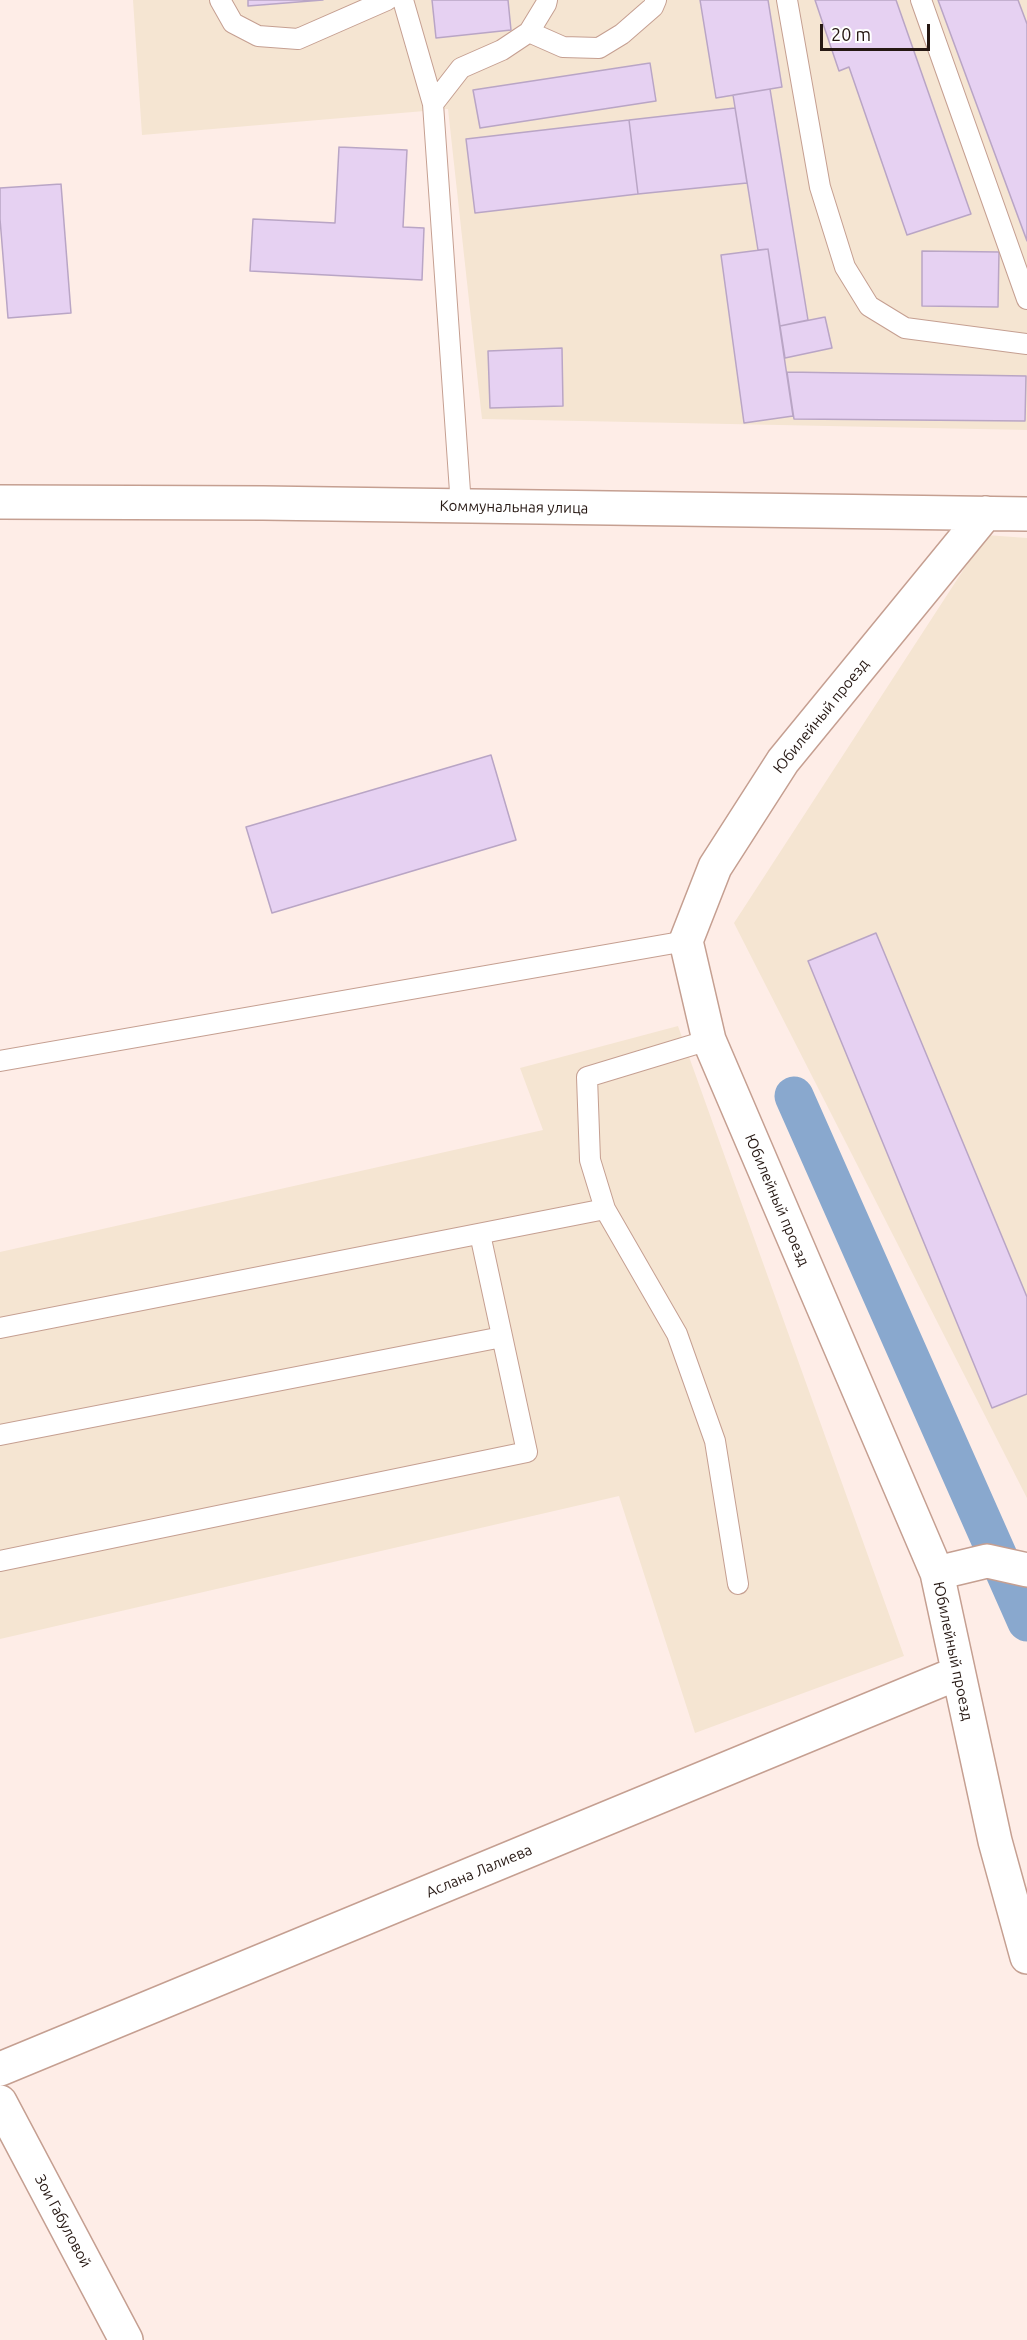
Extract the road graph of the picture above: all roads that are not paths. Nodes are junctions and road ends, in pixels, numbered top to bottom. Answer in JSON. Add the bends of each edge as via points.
{"nodes":[{"id":1,"x":220,"y":0,"type":"edge"},
{"id":2,"x":387,"y":0,"type":"edge"},
{"id":3,"x":404,"y":0,"type":"edge"},
{"id":4,"x":547,"y":0,"type":"edge"},
{"id":5,"x":656,"y":0,"type":"edge"},
{"id":6,"x":787,"y":0,"type":"edge"},
{"id":7,"x":921,"y":0,"type":"edge"},
{"id":8,"x":529,"y":32,"type":"junction"},
{"id":9,"x":433,"y":104,"type":"junction"},
{"id":10,"x":1027,"y":299,"type":"edge"},
{"id":11,"x":1027,"y":344,"type":"edge"},
{"id":12,"x":0,"y":502,"type":"edge"},
{"id":13,"x":461,"y":506,"type":"junction"},
{"id":14,"x":986,"y":513,"type":"junction"},
{"id":15,"x":1027,"y":514,"type":"edge"},
{"id":16,"x":686,"y":941,"type":"junction"},
{"id":17,"x":709,"y":1040,"type":"junction"},
{"id":18,"x":0,"y":1061,"type":"edge"},
{"id":19,"x":605,"y":1209,"type":"junction"},
{"id":20,"x":480,"y":1234,"type":"junction"},
{"id":21,"x":0,"y":1328,"type":"edge"},
{"id":22,"x":502,"y":1337,"type":"junction"},
{"id":23,"x":0,"y":1435,"type":"edge"},
{"id":24,"x":0,"y":1561,"type":"edge"},
{"id":25,"x":1027,"y":1570,"type":"edge"},
{"id":26,"x":937,"y":1573,"type":"junction"},
{"id":27,"x":738,"y":1584,"type":"dead end"},
{"id":28,"x":958,"y":1672,"type":"junction"},
{"id":29,"x":1027,"y":1957,"type":"edge"},
{"id":30,"x":0,"y":2069,"type":"edge"},
{"id":31,"x":0,"y":2102,"type":"edge"},
{"id":32,"x":126,"y":2340,"type":"edge"}],
"edges":[{"from":1,"to":2,"type":"lane","via":[[233,23],[258,36],[298,39]]},
{"from":3,"to":9,"type":"lane"},
{"from":4,"to":8,"type":"lane"},
{"from":5,"to":8,"type":"lane","via":[[653,7],[599,48],[563,46]]},
{"from":6,"to":11,"type":"lane","via":[[820,188],[845,267],[869,306],[905,328]]},
{"from":7,"to":10,"type":"lane"},
{"from":8,"to":9,"type":"lane","via":[[502,50],[461,68]]},
{"from":9,"to":13,"type":"lane"},
{"from":12,"to":13,"type":"street","name":"Коммунальная улица"},
{"from":13,"to":14,"type":"street","name":"Коммунальная улица"},
{"from":14,"to":15,"type":"street","name":"Коммунальная улица"},
{"from":14,"to":16,"type":"street","name":"Юбилейный проезд","via":[[783,761],[715,867]]},
{"from":16,"to":17,"type":"street","name":"Юбилейный проезд"},
{"from":16,"to":18,"type":"lane"},
{"from":17,"to":19,"type":"lane","via":[[587,1077],[590,1160]]},
{"from":17,"to":26,"type":"street","name":"Юбилейный проезд"},
{"from":19,"to":20,"type":"lane"},
{"from":19,"to":27,"type":"lane","via":[[677,1334],[712,1430]]},
{"from":20,"to":21,"type":"lane"},
{"from":20,"to":22,"type":"lane"},
{"from":22,"to":23,"type":"lane"},
{"from":22,"to":24,"type":"lane","via":[[527,1452]]},
{"from":25,"to":26,"type":"street","via":[[987,1561]]},
{"from":26,"to":28,"type":"street","name":"Юбилейный проезд"},
{"from":28,"to":29,"type":"street","name":"Юбилейный проезд","via":[[995,1841]]},
{"from":28,"to":30,"type":"street","name":"Аслана Лалиева"},
{"from":31,"to":32,"type":"street","name":"Зои Габуловой"}]}
